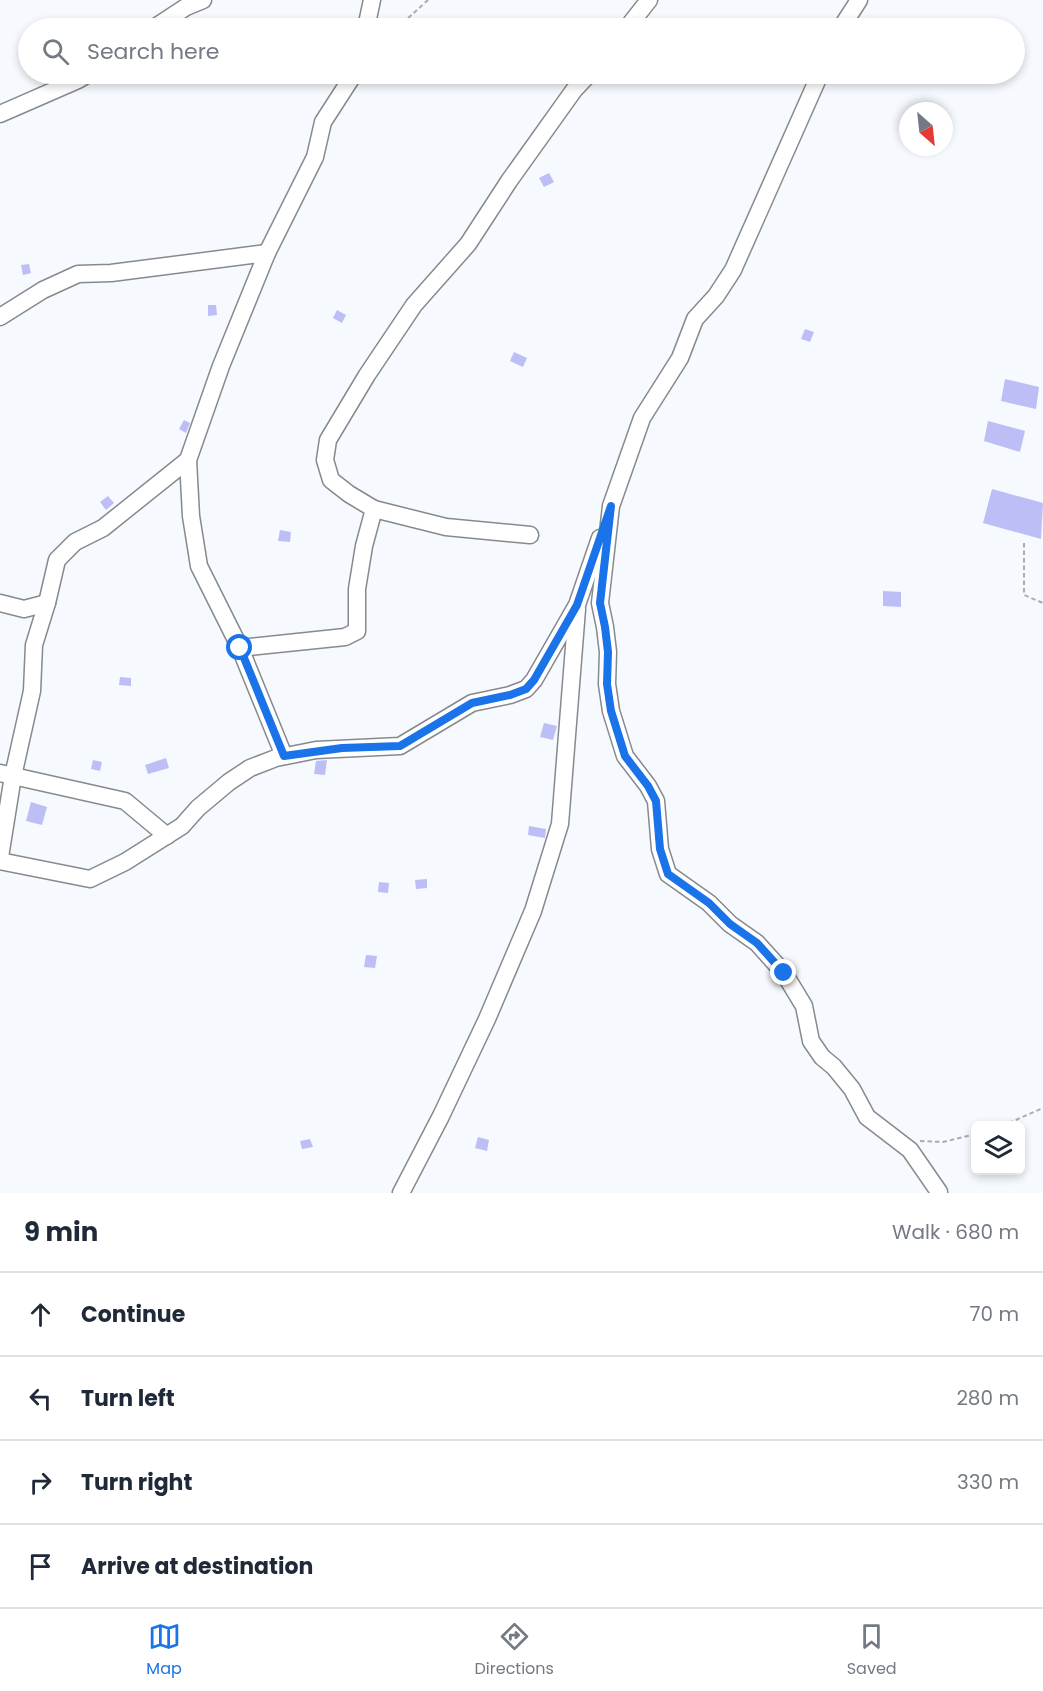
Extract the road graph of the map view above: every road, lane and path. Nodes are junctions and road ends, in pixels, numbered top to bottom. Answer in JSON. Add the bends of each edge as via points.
{"nodes":[{"id":1,"x":203,"y":0,"type":"edge"},
{"id":2,"x":372,"y":0,"type":"edge"},
{"id":3,"x":428,"y":0,"type":"edge"},
{"id":4,"x":649,"y":0,"type":"edge"},
{"id":5,"x":859,"y":0,"type":"edge"},
{"id":6,"x":169,"y":18,"type":"edge"},
{"id":7,"x":368,"y":18,"type":"edge"},
{"id":8,"x":408,"y":18,"type":"edge"},
{"id":9,"x":635,"y":18,"type":"edge"},
{"id":10,"x":847,"y":18,"type":"edge"},
{"id":11,"x":69,"y":84,"type":"edge"},
{"id":12,"x":348,"y":84,"type":"edge"},
{"id":13,"x":581,"y":84,"type":"edge"},
{"id":14,"x":816,"y":84,"type":"edge"},
{"id":15,"x":0,"y":114,"type":"edge"},
{"id":16,"x":267,"y":253,"type":"junction"},
{"id":17,"x":0,"y":317,"type":"edge"},
{"id":18,"x":188,"y":460,"type":"junction"},
{"id":19,"x":611,"y":506,"type":"junction"},
{"id":20,"x":374,"y":509,"type":"junction"},
{"id":21,"x":530,"y":535,"type":"dead end"},
{"id":22,"x":1024,"y":543,"type":"dead end"},
{"id":23,"x":0,"y":603,"type":"edge"},
{"id":24,"x":47,"y":603,"type":"junction"},
{"id":25,"x":1043,"y":603,"type":"edge"},
{"id":26,"x":577,"y":605,"type":"junction"},
{"id":27,"x":240,"y":648,"type":"junction"},
{"id":28,"x":284,"y":756,"type":"junction"},
{"id":29,"x":7,"y":775,"type":"edge"},
{"id":30,"x":167,"y":836,"type":"junction"},
{"id":31,"x":0,"y":859,"type":"edge"},
{"id":32,"x":1043,"y":1108,"type":"edge"},
{"id":33,"x":1012,"y":1121,"type":"edge"},
{"id":34,"x":971,"y":1135,"type":"edge"},
{"id":35,"x":920,"y":1141,"type":"dead end"},
{"id":36,"x":939,"y":1192,"type":"edge"},
{"id":37,"x":400,"y":1193,"type":"edge"}],
"edges":[{"from":1,"to":6,"type":"street"},
{"from":2,"to":7,"type":"street"},
{"from":3,"to":8,"type":"path"},
{"from":4,"to":9,"type":"street"},
{"from":5,"to":10,"type":"street"},
{"from":11,"to":15,"type":"street"},
{"from":12,"to":16,"type":"street","via":[[323,122],[315,157]]},
{"from":13,"to":20,"type":"street","via":[[468,244],[414,305],[328,440],[325,460],[331,480]]},
{"from":14,"to":19,"type":"street","via":[[733,270],[695,319],[680,358],[642,418]]},
{"from":16,"to":17,"type":"street","via":[[78,274]]},
{"from":16,"to":18,"type":"street","via":[[220,366]]},
{"from":18,"to":24,"type":"street","via":[[103,528],[75,542],[57,560]]},
{"from":18,"to":27,"type":"street","via":[[190,516],[199,566]]},
{"from":19,"to":26,"type":"street"},
{"from":19,"to":36,"type":"street","via":[[600,603],[608,652],[607,684],[625,756],[656,801],[660,849],[668,874],[757,943],[784,973],[804,1006],[811,1041],[822,1057],[852,1089],[867,1117],[910,1150]]},
{"from":20,"to":21,"type":"street","via":[[446,527]]},
{"from":20,"to":27,"type":"street","via":[[357,589],[357,631],[345,636]]},
{"from":22,"to":25,"type":"path","via":[[1024,595]]},
{"from":23,"to":24,"type":"street","via":[[24,609]]},
{"from":24,"to":29,"type":"street","via":[[34,645],[32,691]]},
{"from":26,"to":28,"type":"street","via":[[526,689],[472,703],[400,746]]},
{"from":26,"to":37,"type":"street","via":[[560,824],[533,911],[487,1020]]},
{"from":27,"to":28,"type":"street"},
{"from":28,"to":30,"type":"street","via":[[250,768],[229,782]]},
{"from":29,"to":30,"type":"street","via":[[125,801]]},
{"from":29,"to":31,"type":"street"},
{"from":30,"to":31,"type":"street","via":[[90,879]]},
{"from":32,"to":33,"type":"path"},
{"from":34,"to":35,"type":"path","via":[[943,1142]]}]}
